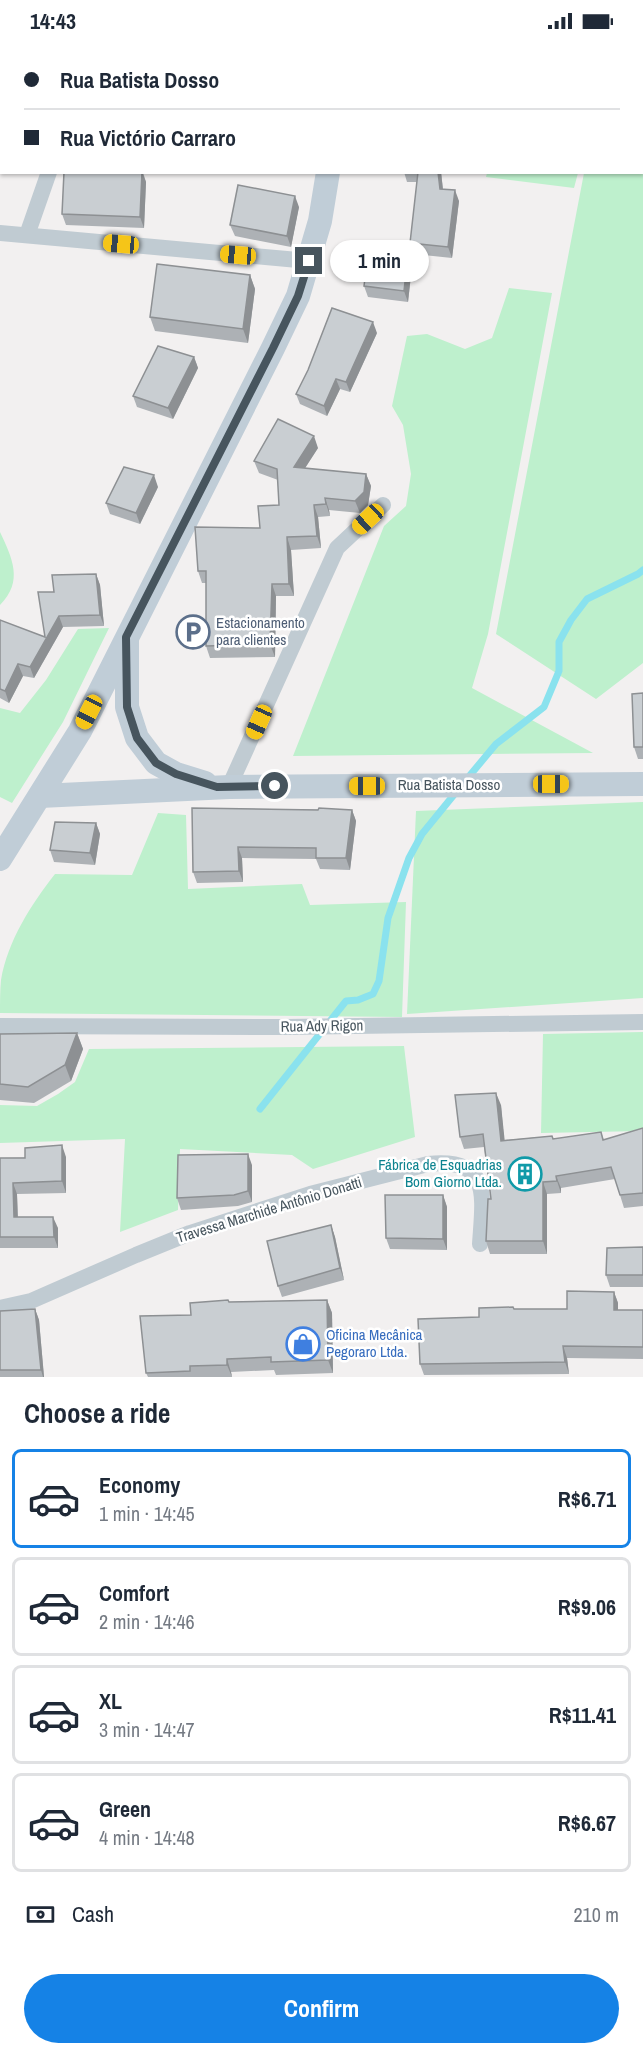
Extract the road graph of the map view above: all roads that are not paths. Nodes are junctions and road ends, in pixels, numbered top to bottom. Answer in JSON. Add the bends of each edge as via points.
{"nodes":[{"id":1,"x":48,"y":174,"type":"edge"},
{"id":2,"x":328,"y":174,"type":"edge"},
{"id":3,"x":0,"y":233,"type":"edge"},
{"id":4,"x":27,"y":235,"type":"junction"},
{"id":5,"x":309,"y":261,"type":"junction"},
{"id":6,"x":383,"y":505,"type":"dead end"},
{"id":7,"x":126,"y":637,"type":"junction"},
{"id":8,"x":643,"y":784,"type":"edge"},
{"id":9,"x":223,"y":787,"type":"junction"},
{"id":10,"x":40,"y":796,"type":"junction"},
{"id":11,"x":0,"y":859,"type":"edge"},
{"id":12,"x":643,"y":1022,"type":"edge"},
{"id":13,"x":0,"y":1026,"type":"edge"},
{"id":14,"x":480,"y":1244,"type":"dead end"},
{"id":15,"x":0,"y":1308,"type":"edge"}],
"edges":[{"from":1,"to":4,"type":"street"},
{"from":2,"to":5,"type":"main road"},
{"from":3,"to":4,"type":"street"},
{"from":4,"to":5,"type":"street"},
{"from":5,"to":7,"type":"main road","via":[[298,296],[273,348]]},
{"from":6,"to":9,"type":"street","via":[[337,548]]},
{"from":7,"to":9,"type":"main road","via":[[127,707],[137,738],[156,763],[176,774]]},
{"from":7,"to":10,"type":"main road","via":[[80,731]]},
{"from":8,"to":9,"type":"main road","name":"Rua Batista Dosso"},
{"from":9,"to":10,"type":"main road","name":"Rua Batista Dosso"},
{"from":10,"to":11,"type":"main road"},
{"from":12,"to":13,"type":"street","name":"Rua Ady Rigon"},
{"from":14,"to":15,"type":"street","name":"Travessa Marchide Antônio Donatti","via":[[482,1205],[477,1178],[461,1165],[428,1164],[310,1194],[190,1233],[31,1301]]}]}
